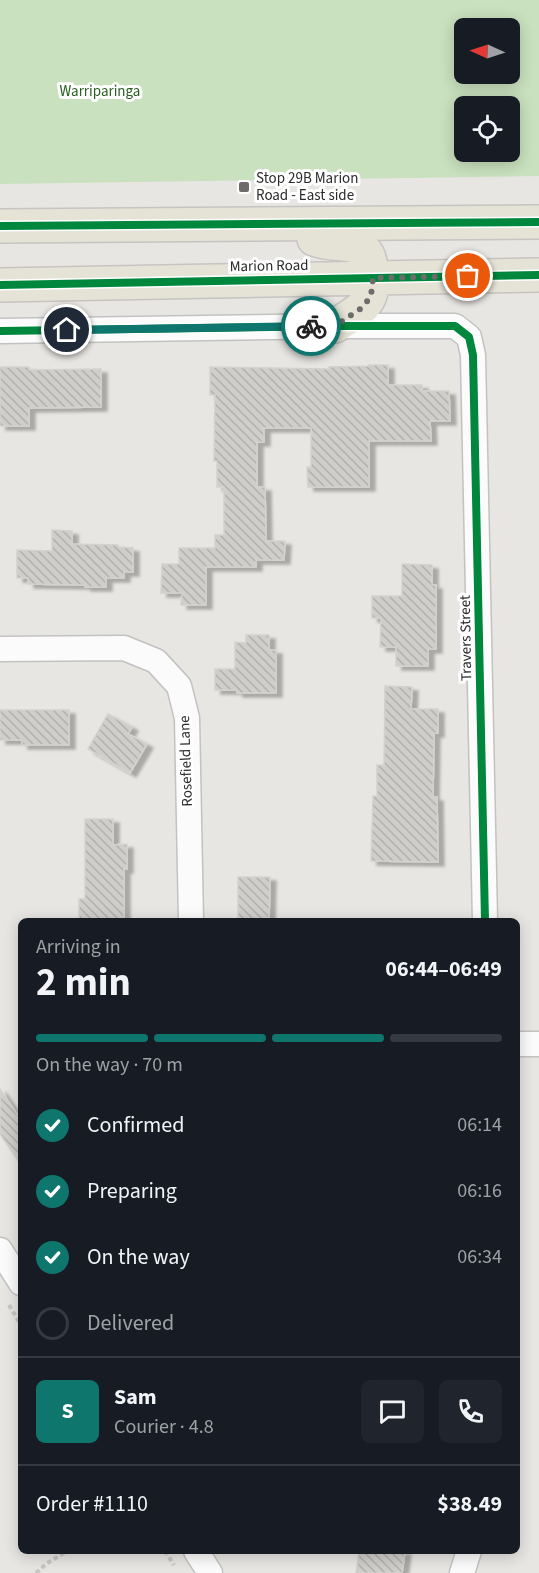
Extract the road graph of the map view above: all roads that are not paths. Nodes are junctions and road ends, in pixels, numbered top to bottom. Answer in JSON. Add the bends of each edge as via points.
{"nodes":[{"id":1,"x":539,"y":222,"type":"edge"},
{"id":2,"x":283,"y":224,"type":"junction"},
{"id":3,"x":0,"y":226,"type":"edge"},
{"id":4,"x":539,"y":274,"type":"edge"},
{"id":5,"x":373,"y":278,"type":"junction"},
{"id":6,"x":0,"y":285,"type":"edge"},
{"id":7,"x":335,"y":326,"type":"junction"},
{"id":8,"x":0,"y":331,"type":"edge"},
{"id":9,"x":0,"y":650,"type":"edge"},
{"id":10,"x":191,"y":918,"type":"edge"},
{"id":11,"x":485,"y":918,"type":"edge"},
{"id":12,"x":520,"y":1044,"type":"edge"},
{"id":13,"x":539,"y":1044,"type":"edge"},
{"id":14,"x":0,"y":1250,"type":"edge"},
{"id":15,"x":13,"y":1290,"type":"edge"},
{"id":16,"x":198,"y":1554,"type":"edge"},
{"id":17,"x":468,"y":1554,"type":"edge"},
{"id":18,"x":210,"y":1573,"type":"edge"},
{"id":19,"x":462,"y":1573,"type":"edge"}],
"edges":[{"from":1,"to":2,"type":"main road"},
{"from":2,"to":3,"type":"main road"},
{"from":2,"to":5,"type":"main road","via":[[321,243],[364,249]]},
{"from":4,"to":5,"type":"main road","name":"Marion Road"},
{"from":5,"to":6,"type":"main road","name":"Marion Road"},
{"from":5,"to":7,"type":"main road","via":[[366,304]]},
{"from":7,"to":8,"type":"street"},
{"from":7,"to":11,"type":"street","name":"Travers Street","via":[[454,326],[469,337],[473,355]]},
{"from":9,"to":10,"type":"street","name":"Rosefield Lane","via":[[124,648],[156,661],[180,686],[187,718]]},
{"from":12,"to":13,"type":"street"},
{"from":14,"to":15,"type":"street"},
{"from":16,"to":18,"type":"street"},
{"from":17,"to":19,"type":"street"}]}
